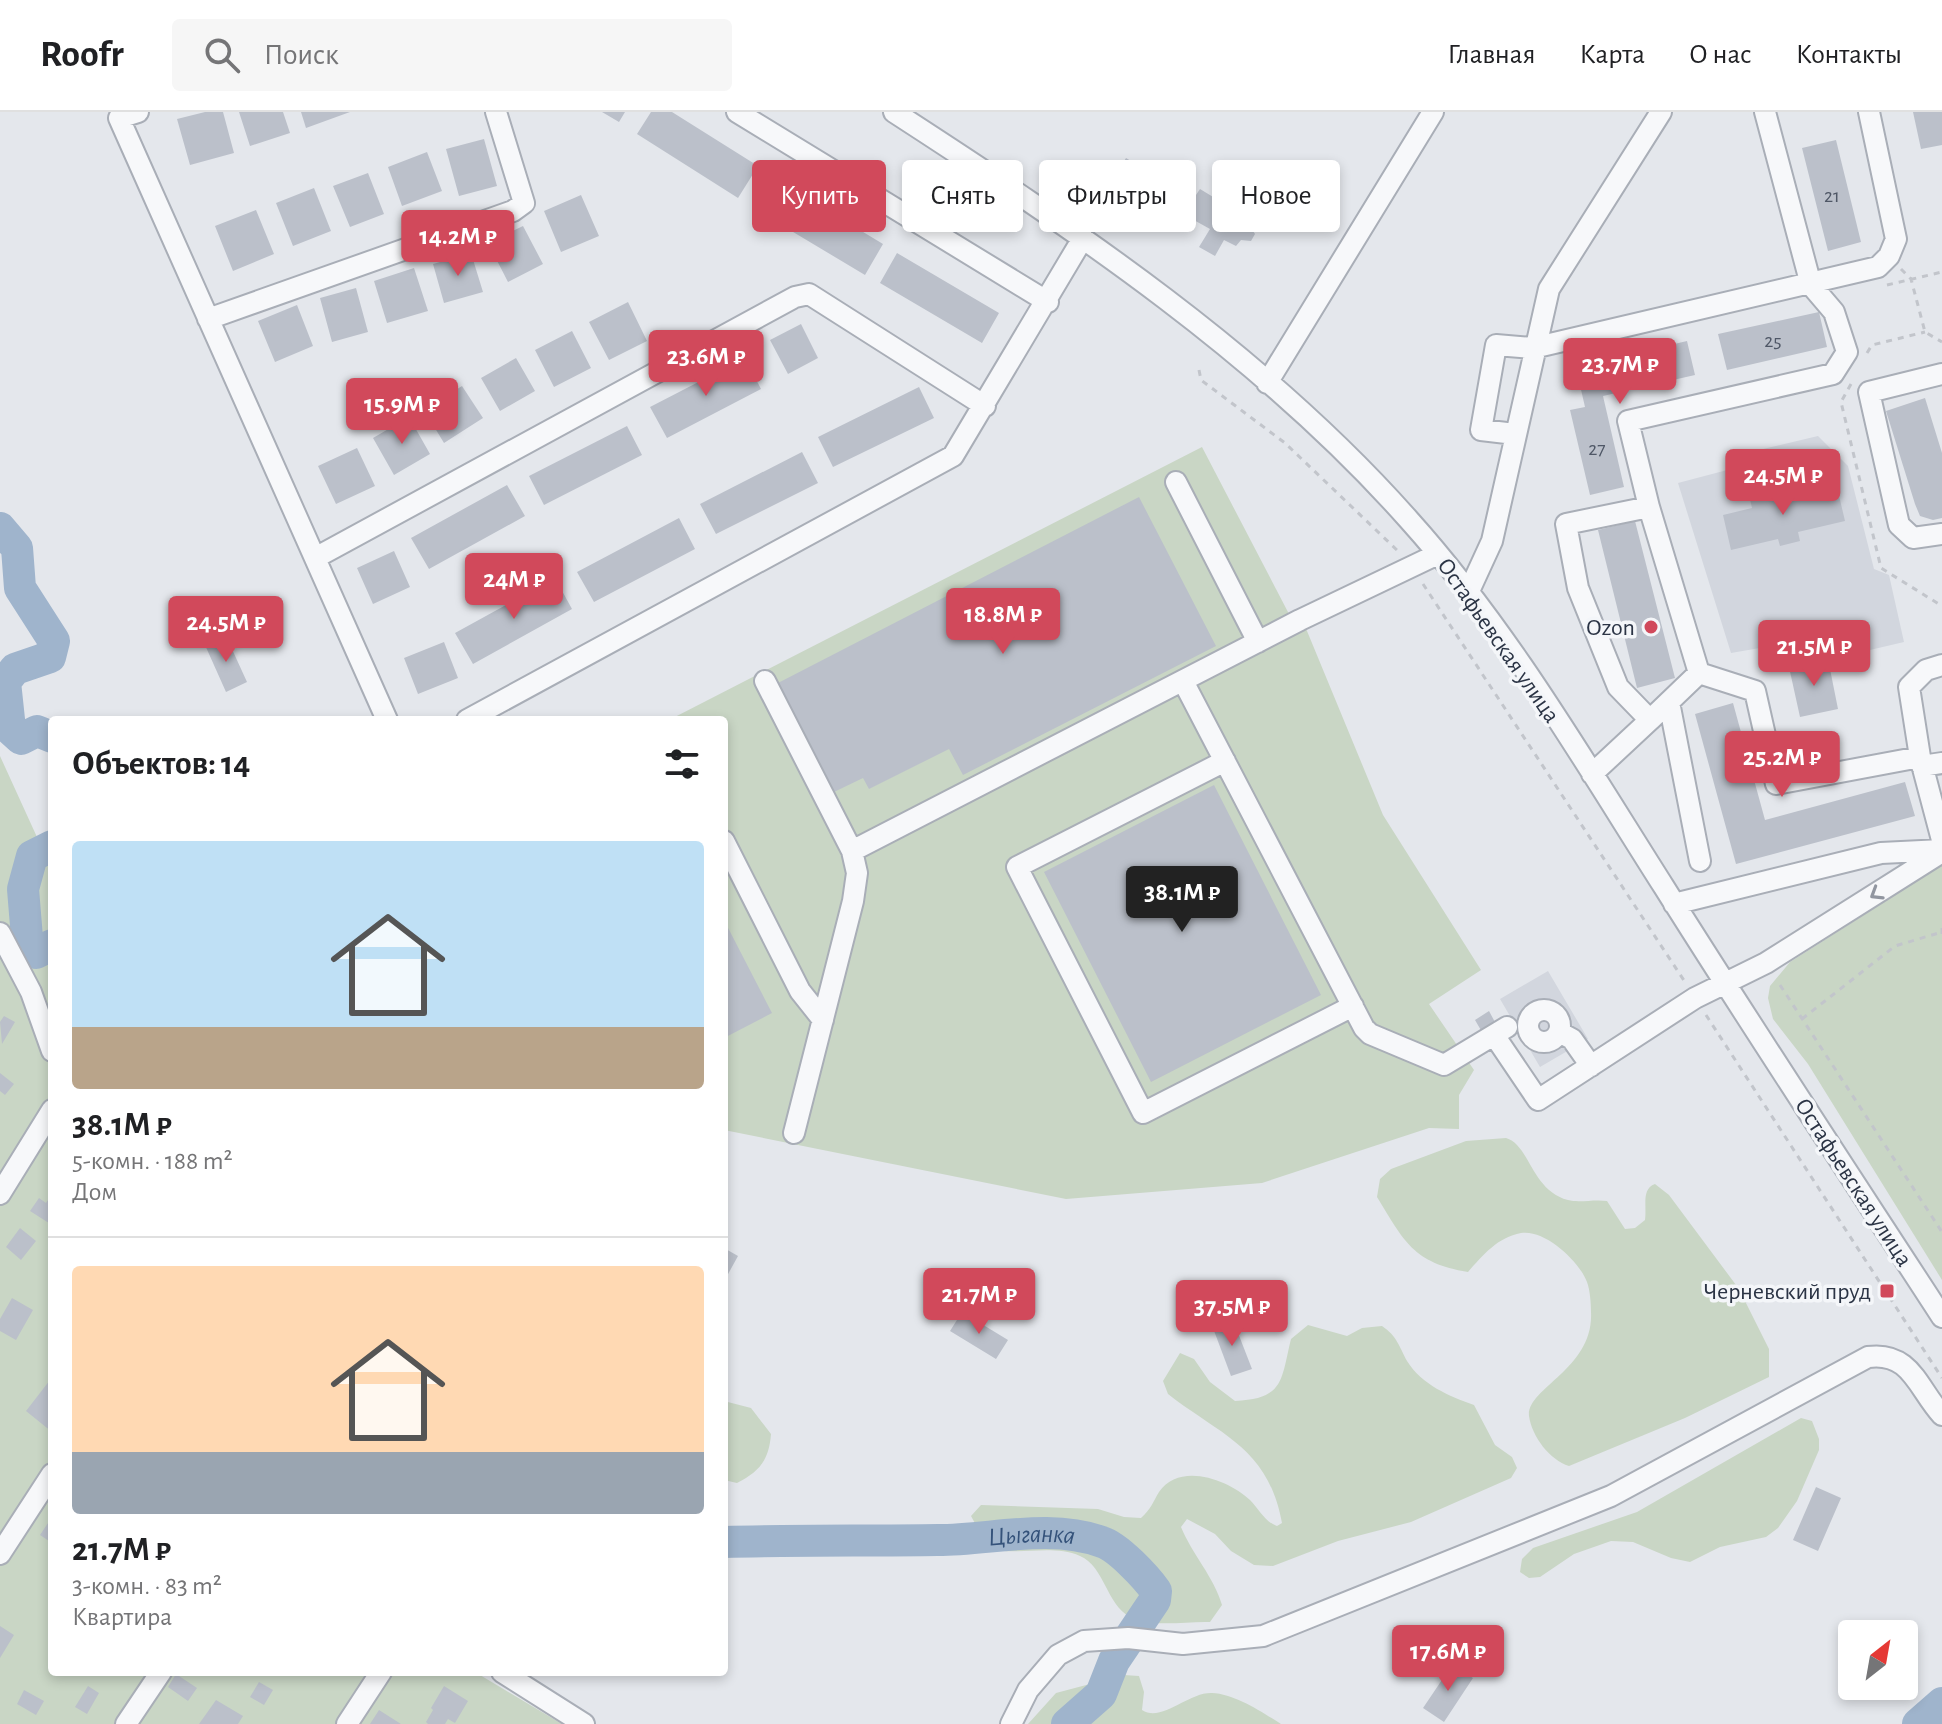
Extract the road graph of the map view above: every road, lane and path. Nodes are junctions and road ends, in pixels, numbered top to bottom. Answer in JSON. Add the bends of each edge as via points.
{"nodes":[{"id":1,"x":138,"y":112,"type":"edge"},
{"id":2,"x":496,"y":112,"type":"edge"},
{"id":3,"x":737,"y":112,"type":"edge"},
{"id":4,"x":894,"y":112,"type":"edge"},
{"id":5,"x":1433,"y":112,"type":"edge"},
{"id":6,"x":1661,"y":112,"type":"edge"},
{"id":7,"x":1765,"y":112,"type":"edge"},
{"id":8,"x":1869,"y":112,"type":"edge"},
{"id":9,"x":1083,"y":238,"type":"junction"},
{"id":10,"x":1889,"y":256,"type":"junction"},
{"id":11,"x":1811,"y":285,"type":"junction"},
{"id":12,"x":1048,"y":302,"type":"junction"},
{"id":13,"x":208,"y":319,"type":"junction"},
{"id":14,"x":1942,"y":342,"type":"edge"},
{"id":15,"x":1533,"y":348,"type":"junction"},
{"id":16,"x":1199,"y":370,"type":"dead end"},
{"id":17,"x":1942,"y":374,"type":"edge"},
{"id":18,"x":1267,"y":383,"type":"junction"},
{"id":19,"x":985,"y":406,"type":"junction"},
{"id":20,"x":1515,"y":434,"type":"junction"},
{"id":21,"x":1176,"y":482,"type":"dead end"},
{"id":22,"x":1649,"y":507,"type":"junction"},
{"id":23,"x":1942,"y":534,"type":"edge"},
{"id":24,"x":1438,"y":554,"type":"junction"},
{"id":25,"x":315,"y":558,"type":"junction"},
{"id":26,"x":1410,"y":567,"type":"junction"},
{"id":27,"x":1469,"y":591,"type":"junction"},
{"id":28,"x":1258,"y":642,"type":"junction"},
{"id":29,"x":1942,"y":665,"type":"edge"},
{"id":30,"x":1699,"y":673,"type":"junction"},
{"id":31,"x":765,"y":681,"type":"dead end"},
{"id":32,"x":1183,"y":681,"type":"junction"},
{"id":33,"x":1669,"y":702,"type":"junction"},
{"id":34,"x":385,"y":716,"type":"edge"},
{"id":35,"x":474,"y":716,"type":"edge"},
{"id":36,"x":1650,"y":720,"type":"junction"},
{"id":37,"x":1225,"y":761,"type":"junction"},
{"id":38,"x":1928,"y":762,"type":"edge"},
{"id":39,"x":1592,"y":774,"type":"junction"},
{"id":40,"x":1942,"y":840,"type":"edge"},
{"id":41,"x":728,"y":849,"type":"edge"},
{"id":42,"x":852,"y":851,"type":"junction"},
{"id":43,"x":1942,"y":851,"type":"edge"},
{"id":44,"x":1700,"y":861,"type":"dead end"},
{"id":45,"x":1674,"y":904,"type":"junction"},
{"id":46,"x":1941,"y":932,"type":"edge"},
{"id":47,"x":0,"y":933,"type":"edge"},
{"id":48,"x":1725,"y":984,"type":"junction"},
{"id":49,"x":1780,"y":985,"type":"dead end"},
{"id":50,"x":1695,"y":998,"type":"junction"},
{"id":51,"x":1353,"y":1006,"type":"junction"},
{"id":52,"x":1802,"y":1019,"type":"junction"},
{"id":53,"x":823,"y":1020,"type":"junction"},
{"id":54,"x":1559,"y":1032,"type":"dead end"},
{"id":55,"x":48,"y":1040,"type":"edge"},
{"id":56,"x":1591,"y":1066,"type":"junction"},
{"id":57,"x":48,"y":1116,"type":"edge"},
{"id":58,"x":794,"y":1133,"type":"dead end"},
{"id":59,"x":0,"y":1194,"type":"edge"},
{"id":60,"x":1942,"y":1232,"type":"edge"},
{"id":61,"x":1942,"y":1317,"type":"edge"},
{"id":62,"x":1942,"y":1378,"type":"edge"},
{"id":63,"x":1942,"y":1415,"type":"edge"},
{"id":64,"x":48,"y":1480,"type":"edge"},
{"id":65,"x":0,"y":1554,"type":"edge"},
{"id":66,"x":158,"y":1676,"type":"edge"},
{"id":67,"x":378,"y":1676,"type":"edge"},
{"id":68,"x":508,"y":1676,"type":"edge"},
{"id":69,"x":575,"y":1721,"type":"edge"},
{"id":70,"x":126,"y":1724,"type":"edge"},
{"id":71,"x":347,"y":1724,"type":"edge"},
{"id":72,"x":1011,"y":1724,"type":"edge"}],
"edges":[{"from":1,"to":13,"type":"street","via":[[119,118]]},
{"from":2,"to":13,"type":"street","via":[[524,203],[513,211]]},
{"from":3,"to":12,"type":"street"},
{"from":4,"to":9,"type":"street","name":"Остафьевская улица"},
{"from":5,"to":18,"type":"street"},
{"from":6,"to":15,"type":"street","via":[[1549,289]]},
{"from":7,"to":11,"type":"street"},
{"from":8,"to":10,"type":"street","via":[[1896,239]]},
{"from":9,"to":12,"type":"street"},
{"from":9,"to":18,"type":"street","name":"Остафьевская улица"},
{"from":10,"to":11,"type":"street","via":[[1878,267]]},
{"from":10,"to":14,"type":"path","via":[[1911,279],[1925,332]]},
{"from":11,"to":15,"type":"street"},
{"from":11,"to":22,"type":"street","via":[[1834,312],[1847,352],[1833,374],[1628,421]]},
{"from":12,"to":19,"type":"street"},
{"from":13,"to":25,"type":"street"},
{"from":15,"to":20,"type":"street"},
{"from":15,"to":20,"type":"street","via":[[1496,345],[1481,430]]},
{"from":16,"to":26,"type":"path","via":[[1201,380],[1343,495]]},
{"from":17,"to":23,"type":"street","via":[[1869,392],[1899,525],[1913,538]]},
{"from":18,"to":24,"type":"street","name":"Остафьевская улица","via":[[1363,472]]},
{"from":19,"to":25,"type":"street","via":[[822,301],[809,294],[795,297]]},
{"from":19,"to":35,"type":"street","via":[[953,456],[935,468]]},
{"from":20,"to":27,"type":"street","via":[[1492,541]]},
{"from":21,"to":28,"type":"street"},
{"from":22,"to":30,"type":"street"},
{"from":22,"to":36,"type":"street","via":[[1566,524],[1578,588],[1618,687]]},
{"from":24,"to":26,"type":"street"},
{"from":24,"to":27,"type":"street","name":"Остафьевская улица"},
{"from":25,"to":34,"type":"street"},
{"from":26,"to":28,"type":"street"},
{"from":26,"to":50,"type":"path","via":[[1446,614]]},
{"from":27,"to":39,"type":"street","name":"Остафьевская улица"},
{"from":28,"to":32,"type":"street"},
{"from":29,"to":38,"type":"street","via":[[1926,670],[1909,687]]},
{"from":30,"to":33,"type":"street"},
{"from":30,"to":38,"type":"street","via":[[1755,691],[1776,784]]},
{"from":31,"to":42,"type":"street"},
{"from":32,"to":37,"type":"street"},
{"from":32,"to":42,"type":"street"},
{"from":33,"to":36,"type":"street"},
{"from":33,"to":44,"type":"street"},
{"from":36,"to":39,"type":"street"},
{"from":37,"to":51,"type":"street"},
{"from":37,"to":51,"type":"street","via":[[1017,867],[1143,1113]]},
{"from":38,"to":40,"type":"street"},
{"from":39,"to":45,"type":"street","name":"Остафьевская улица"},
{"from":41,"to":53,"type":"street","via":[[800,991]]},
{"from":42,"to":53,"type":"street","via":[[857,873],[853,901]]},
{"from":43,"to":45,"type":"street","via":[[1881,853]]},
{"from":43,"to":48,"type":"street","one_way":true},
{"from":45,"to":48,"type":"street","name":"Остафьевская улица"},
{"from":46,"to":52,"type":"path","via":[[1895,946]]},
{"from":47,"to":55,"type":"street","via":[[31,992]]},
{"from":48,"to":50,"type":"street"},
{"from":48,"to":61,"type":"street","name":"Остафьевская улица"},
{"from":49,"to":52,"type":"path"},
{"from":50,"to":56,"type":"street"},
{"from":50,"to":62,"type":"path"},
{"from":51,"to":56,"type":"street","via":[[1370,1034],[1436,1064],[1449,1064],[1500,1031],[1538,1100]]},
{"from":52,"to":60,"type":"path"},
{"from":53,"to":58,"type":"street"},
{"from":54,"to":56,"type":"street","via":[[1572,1039]]},
{"from":57,"to":59,"type":"street"},
{"from":63,"to":72,"type":"street","via":[[1908,1367],[1891,1357],[1868,1357],[1611,1496],[1263,1636],[1183,1644],[1128,1638],[1084,1641],[1058,1655],[1028,1690]]},
{"from":64,"to":65,"type":"street"},
{"from":66,"to":70,"type":"street"},
{"from":67,"to":71,"type":"street"},
{"from":68,"to":69,"type":"street"}]}
